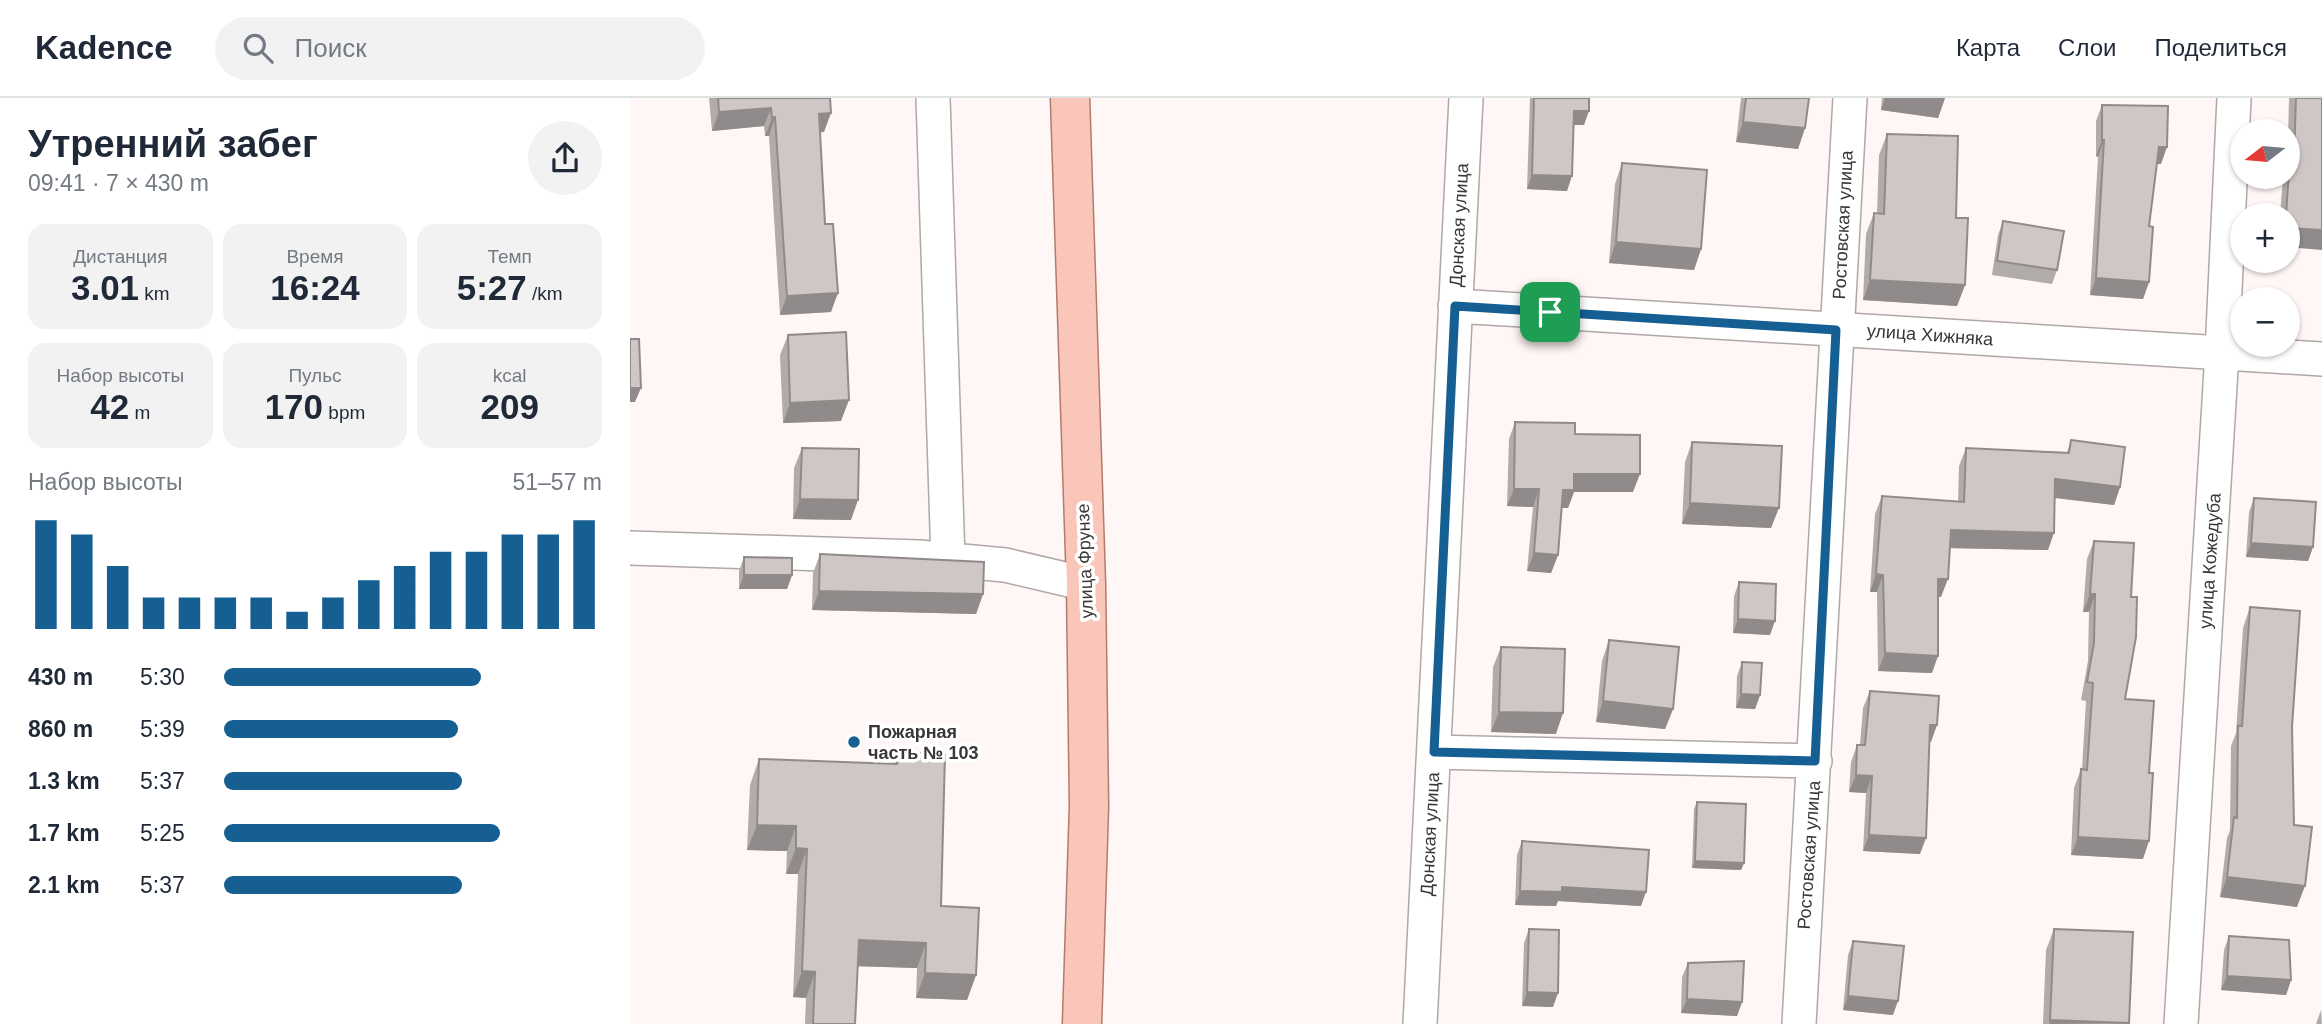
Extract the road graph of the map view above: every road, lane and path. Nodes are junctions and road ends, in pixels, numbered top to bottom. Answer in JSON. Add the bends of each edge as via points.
{"nodes":[{"id":1,"x":933,"y":98,"type":"edge"},
{"id":2,"x":1070,"y":98,"type":"edge"},
{"id":3,"x":1466,"y":98,"type":"edge"},
{"id":4,"x":1850,"y":98,"type":"edge"},
{"id":5,"x":2234,"y":98,"type":"edge"},
{"id":6,"x":1455,"y":306,"type":"junction"},
{"id":7,"x":1836,"y":330,"type":"junction"},
{"id":8,"x":2222,"y":353,"type":"junction"},
{"id":9,"x":2322,"y":359,"type":"edge"},
{"id":10,"x":630,"y":548,"type":"edge"},
{"id":11,"x":948,"y":560,"type":"junction"},
{"id":12,"x":1086,"y":584,"type":"junction"},
{"id":13,"x":1434,"y":752,"type":"junction"},
{"id":14,"x":1815,"y":761,"type":"junction"},
{"id":15,"x":1082,"y":1024,"type":"edge"},
{"id":16,"x":1420,"y":1024,"type":"edge"},
{"id":17,"x":1799,"y":1024,"type":"edge"},
{"id":18,"x":2181,"y":1024,"type":"edge"}],
"edges":[{"from":1,"to":11,"type":"street"},
{"from":2,"to":12,"type":"main road","name":"улица Фрунзе"},
{"from":3,"to":6,"type":"street","name":"Донская улица"},
{"from":4,"to":7,"type":"street","name":"Ростовская улица"},
{"from":5,"to":8,"type":"street","name":"улица Кожедуба"},
{"from":6,"to":7,"type":"street","name":"улица Хижняка"},
{"from":6,"to":13,"type":"street","name":"Донская улица"},
{"from":7,"to":8,"type":"street","name":"улица Хижняка"},
{"from":7,"to":14,"type":"street","name":"Ростовская улица"},
{"from":8,"to":9,"type":"street","name":"улица Хижняка"},
{"from":8,"to":18,"type":"street","name":"улица Кожедуба"},
{"from":10,"to":11,"type":"street"},
{"from":11,"to":12,"type":"street","via":[[1005,565]]},
{"from":12,"to":15,"type":"main road","name":"улица Фрунзе","via":[[1089,806]]},
{"from":13,"to":14,"type":"street"},
{"from":13,"to":16,"type":"street","name":"Донская улица"},
{"from":14,"to":17,"type":"street","name":"Ростовская улица"}]}
